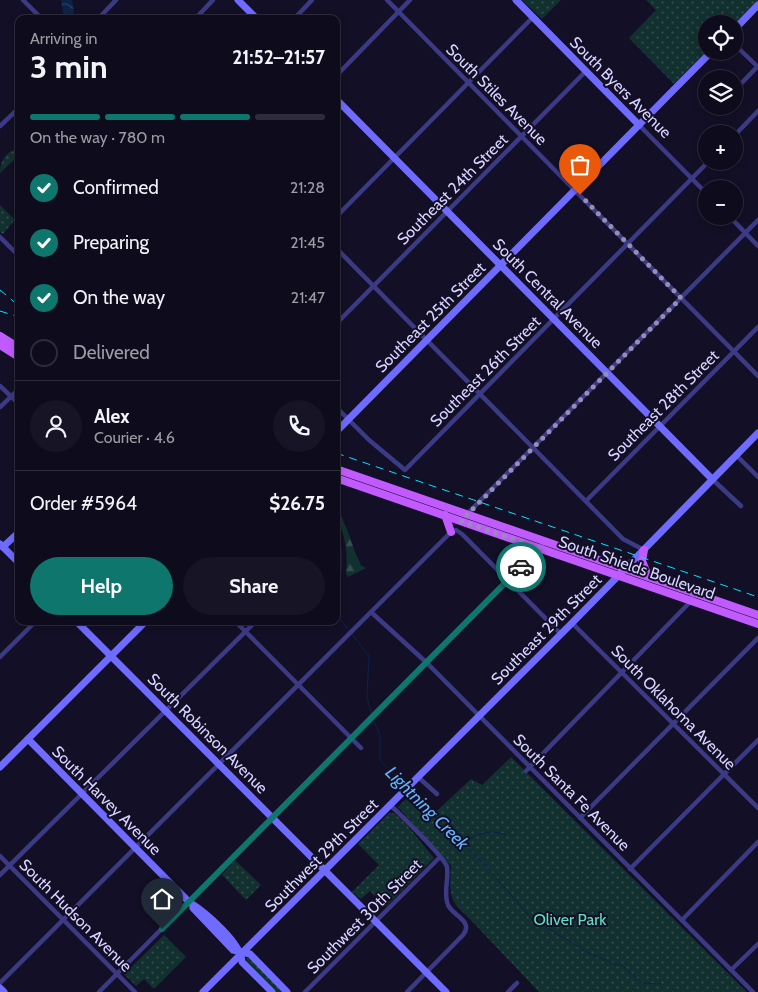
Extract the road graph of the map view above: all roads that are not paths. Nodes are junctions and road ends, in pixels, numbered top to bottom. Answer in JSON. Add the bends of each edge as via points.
{"nodes":[{"id":1,"x":24,"y":0,"type":"edge"},
{"id":2,"x":116,"y":0,"type":"edge"},
{"id":3,"x":213,"y":0,"type":"edge"},
{"id":4,"x":238,"y":0,"type":"edge"},
{"id":5,"x":312,"y":0,"type":"edge"},
{"id":6,"x":387,"y":0,"type":"edge"},
{"id":7,"x":410,"y":0,"type":"edge"},
{"id":8,"x":516,"y":0,"type":"edge"},
{"id":9,"x":758,"y":5,"type":"edge"},
{"id":10,"x":399,"y":12,"type":"junction"},
{"id":11,"x":38,"y":15,"type":"edge"},
{"id":12,"x":102,"y":15,"type":"edge"},
{"id":13,"x":199,"y":15,"type":"edge"},
{"id":14,"x":253,"y":15,"type":"edge"},
{"id":15,"x":298,"y":15,"type":"edge"},
{"id":16,"x":533,"y":17,"type":"junction"},
{"id":17,"x":743,"y":21,"type":"edge"},
{"id":18,"x":743,"y":53,"type":"edge"},
{"id":19,"x":703,"y":60,"type":"edge"},
{"id":20,"x":758,"y":67,"type":"edge"},
{"id":21,"x":586,"y":71,"type":"junction"},
{"id":22,"x":340,"y":72,"type":"edge"},
{"id":23,"x":469,"y":82,"type":"junction"},
{"id":24,"x":743,"y":82,"type":"edge"},
{"id":25,"x":340,"y":103,"type":"edge"},
{"id":26,"x":15,"y":112,"type":"edge"},
{"id":27,"x":758,"y":112,"type":"edge"},
{"id":28,"x":639,"y":125,"type":"junction"},
{"id":29,"x":0,"y":126,"type":"edge"},
{"id":30,"x":743,"y":127,"type":"edge"},
{"id":31,"x":522,"y":136,"type":"junction"},
{"id":32,"x":395,"y":158,"type":"junction"},
{"id":33,"x":700,"y":170,"type":"edge"},
{"id":34,"x":692,"y":179,"type":"junction"},
{"id":35,"x":698,"y":185,"type":"edge"},
{"id":36,"x":574,"y":190,"type":"junction"},
{"id":37,"x":447,"y":212,"type":"junction"},
{"id":38,"x":340,"y":213,"type":"edge"},
{"id":39,"x":758,"y":220,"type":"edge"},
{"id":40,"x":737,"y":225,"type":"edge"},
{"id":41,"x":745,"y":233,"type":"junction"},
{"id":42,"x":0,"y":237,"type":"edge"},
{"id":43,"x":628,"y":244,"type":"junction"},
{"id":44,"x":758,"y":246,"type":"edge"},
{"id":45,"x":15,"y":252,"type":"edge"},
{"id":46,"x":340,"y":252,"type":"edge"},
{"id":47,"x":501,"y":265,"type":"junction"},
{"id":48,"x":374,"y":286,"type":"junction"},
{"id":49,"x":681,"y":298,"type":"junction"},
{"id":50,"x":554,"y":319,"type":"junction"},
{"id":51,"x":340,"y":320,"type":"edge"},
{"id":52,"x":758,"y":327,"type":"edge"},
{"id":53,"x":0,"y":336,"type":"edge"},
{"id":54,"x":427,"y":340,"type":"junction"},
{"id":55,"x":0,"y":345,"type":"edge"},
{"id":56,"x":15,"y":345,"type":"edge"},
{"id":57,"x":734,"y":351,"type":"junction"},
{"id":58,"x":15,"y":354,"type":"edge"},
{"id":59,"x":607,"y":373,"type":"junction"},
{"id":60,"x":758,"y":376,"type":"edge"},
{"id":61,"x":0,"y":386,"type":"edge"},
{"id":62,"x":15,"y":392,"type":"edge"},
{"id":63,"x":480,"y":394,"type":"junction"},
{"id":64,"x":11,"y":396,"type":"junction"},
{"id":65,"x":15,"y":400,"type":"edge"},
{"id":66,"x":0,"y":407,"type":"edge"},
{"id":67,"x":340,"y":411,"type":"edge"},
{"id":68,"x":349,"y":419,"type":"junction"},
{"id":69,"x":660,"y":426,"type":"junction"},
{"id":70,"x":340,"y":428,"type":"edge"},
{"id":71,"x":758,"y":432,"type":"edge"},
{"id":72,"x":533,"y":448,"type":"junction"},
{"id":73,"x":736,"y":454,"type":"junction"},
{"id":74,"x":340,"y":470,"type":"edge"},
{"id":75,"x":758,"y":477,"type":"edge"},
{"id":76,"x":340,"y":479,"type":"edge"},
{"id":77,"x":712,"y":479,"type":"junction"},
{"id":78,"x":382,"y":485,"type":"junction"},
{"id":79,"x":379,"y":493,"type":"junction"},
{"id":80,"x":586,"y":501,"type":"junction"},
{"id":81,"x":741,"y":506,"type":"dead end"},
{"id":82,"x":467,"y":514,"type":"junction"},
{"id":83,"x":445,"y":515,"type":"junction"},
{"id":84,"x":461,"y":521,"type":"junction"},
{"id":85,"x":451,"y":532,"type":"junction"},
{"id":86,"x":15,"y":536,"type":"edge"},
{"id":87,"x":546,"y":541,"type":"junction"},
{"id":88,"x":1,"y":548,"type":"edge"},
{"id":89,"x":539,"y":548,"type":"junction"},
{"id":90,"x":644,"y":550,"type":"junction"},
{"id":91,"x":15,"y":560,"type":"edge"},
{"id":92,"x":626,"y":568,"type":"junction"},
{"id":93,"x":620,"y":575,"type":"junction"},
{"id":94,"x":648,"y":576,"type":"junction"},
{"id":95,"x":508,"y":581,"type":"junction"},
{"id":96,"x":693,"y":596,"type":"junction"},
{"id":97,"x":371,"y":612,"type":"junction"},
{"id":98,"x":758,"y":615,"type":"edge"},
{"id":99,"x":572,"y":623,"type":"junction"},
{"id":100,"x":758,"y":624,"type":"edge"},
{"id":101,"x":32,"y":625,"type":"edge"},
{"id":102,"x":80,"y":625,"type":"edge"},
{"id":103,"x":142,"y":625,"type":"edge"},
{"id":104,"x":239,"y":625,"type":"edge"},
{"id":105,"x":252,"y":625,"type":"edge"},
{"id":106,"x":246,"y":632,"type":"junction"},
{"id":107,"x":561,"y":634,"type":"junction"},
{"id":108,"x":758,"y":638,"type":"edge"},
{"id":109,"x":111,"y":656,"type":"junction"},
{"id":110,"x":0,"y":657,"type":"edge"},
{"id":111,"x":427,"y":663,"type":"junction"},
{"id":112,"x":622,"y":673,"type":"junction"},
{"id":113,"x":299,"y":685,"type":"junction"},
{"id":114,"x":166,"y":711,"type":"junction"},
{"id":115,"x":479,"y":716,"type":"junction"},
{"id":116,"x":673,"y":724,"type":"junction"},
{"id":117,"x":28,"y":739,"type":"junction"},
{"id":118,"x":352,"y":739,"type":"junction"},
{"id":119,"x":758,"y":740,"type":"edge"},
{"id":120,"x":361,"y":748,"type":"dead end"},
{"id":121,"x":220,"y":764,"type":"junction"},
{"id":122,"x":0,"y":767,"type":"edge"},
{"id":123,"x":528,"y":769,"type":"junction"},
{"id":124,"x":724,"y":774,"type":"junction"},
{"id":125,"x":416,"y":779,"type":"junction"},
{"id":126,"x":82,"y":794,"type":"junction"},
{"id":127,"x":437,"y":794,"type":"dead end"},
{"id":128,"x":390,"y":805,"type":"junction"},
{"id":129,"x":758,"y":808,"type":"edge"},
{"id":130,"x":273,"y":818,"type":"junction"},
{"id":131,"x":580,"y":818,"type":"junction"},
{"id":132,"x":758,"y":842,"type":"edge"},
{"id":133,"x":136,"y":848,"type":"junction"},
{"id":134,"x":0,"y":856,"type":"edge"},
{"id":135,"x":440,"y":857,"type":"junction"},
{"id":136,"x":10,"y":866,"type":"junction"},
{"id":137,"x":630,"y":869,"type":"junction"},
{"id":138,"x":325,"y":870,"type":"junction"},
{"id":139,"x":0,"y":875,"type":"edge"},
{"id":140,"x":189,"y":902,"type":"junction"},
{"id":141,"x":64,"y":920,"type":"junction"},
{"id":142,"x":682,"y":920,"type":"junction"},
{"id":143,"x":375,"y":922,"type":"junction"},
{"id":144,"x":758,"y":944,"type":"edge"},
{"id":145,"x":242,"y":953,"type":"junction"},
{"id":146,"x":731,"y":970,"type":"junction"},
{"id":147,"x":426,"y":972,"type":"junction"},
{"id":148,"x":117,"y":974,"type":"junction"},
{"id":149,"x":0,"y":983,"type":"edge"},
{"id":150,"x":517,"y":983,"type":"dead end"},
{"id":151,"x":0,"y":988,"type":"edge"},
{"id":152,"x":4,"y":992,"type":"edge"},
{"id":153,"x":99,"y":992,"type":"edge"},
{"id":154,"x":135,"y":992,"type":"edge"},
{"id":155,"x":203,"y":992,"type":"edge"},
{"id":156,"x":272,"y":992,"type":"edge"},
{"id":157,"x":287,"y":992,"type":"edge"},
{"id":158,"x":306,"y":992,"type":"edge"},
{"id":159,"x":406,"y":992,"type":"edge"},
{"id":160,"x":446,"y":992,"type":"edge"},
{"id":161,"x":508,"y":992,"type":"edge"},
{"id":162,"x":753,"y":992,"type":"edge"}],
"edges":[{"from":1,"to":11,"type":"street"},
{"from":2,"to":12,"type":"street"},
{"from":3,"to":13,"type":"street"},
{"from":4,"to":14,"type":"main road"},
{"from":5,"to":15,"type":"street"},
{"from":6,"to":10,"type":"street","name":"South Stiles Avenue"},
{"from":7,"to":10,"type":"street"},
{"from":8,"to":16,"type":"main road","name":"South Byers Avenue"},
{"from":9,"to":17,"type":"main road"},
{"from":10,"to":22,"type":"street"},
{"from":10,"to":23,"type":"street","name":"South Stiles Avenue"},
{"from":16,"to":21,"type":"main road","name":"South Byers Avenue"},
{"from":16,"to":23,"type":"street"},
{"from":18,"to":20,"type":"street"},
{"from":19,"to":28,"type":"main road","name":"Southeast 25th Street"},
{"from":20,"to":24,"type":"street"},
{"from":21,"to":28,"type":"main road","name":"South Byers Avenue"},
{"from":21,"to":31,"type":"street","name":"Southeast 24th Street"},
{"from":23,"to":31,"type":"street","name":"South Stiles Avenue"},
{"from":23,"to":32,"type":"street"},
{"from":25,"to":32,"type":"main road","name":"South Central Avenue"},
{"from":26,"to":29,"type":"street"},
{"from":27,"to":30,"type":"street"},
{"from":28,"to":34,"type":"street","name":"South Byers Avenue"},
{"from":28,"to":36,"type":"main road","name":"Southeast 25th Street"},
{"from":31,"to":36,"type":"street","name":"South Stiles Avenue"},
{"from":31,"to":37,"type":"street","name":"Southeast 24th Street"},
{"from":32,"to":37,"type":"main road","name":"South Central Avenue"},
{"from":32,"to":38,"type":"street"},
{"from":33,"to":34,"type":"street","name":"Southeast 26th Street"},
{"from":34,"to":35,"type":"street","name":"South Byers Avenue"},
{"from":34,"to":43,"type":"street","name":"Southeast 26th Street"},
{"from":36,"to":43,"type":"street","name":"South Stiles Avenue"},
{"from":36,"to":47,"type":"main road","name":"Southeast 25th Street"},
{"from":37,"to":47,"type":"main road","name":"South Central Avenue"},
{"from":37,"to":48,"type":"street","name":"Southeast 24th Street"},
{"from":39,"to":41,"type":"street"},
{"from":40,"to":41,"type":"street"},
{"from":41,"to":44,"type":"street"},
{"from":41,"to":49,"type":"street"},
{"from":42,"to":45,"type":"street"},
{"from":43,"to":49,"type":"street","name":"South Stiles Avenue"},
{"from":43,"to":50,"type":"street","name":"Southeast 26th Street"},
{"from":46,"to":48,"type":"street"},
{"from":47,"to":50,"type":"main road","name":"South Central Avenue"},
{"from":47,"to":54,"type":"main road","name":"Southeast 25th Street"},
{"from":48,"to":51,"type":"street","name":"Southeast 24th Street"},
{"from":48,"to":54,"type":"street"},
{"from":49,"to":57,"type":"street","name":"South Stiles Avenue"},
{"from":49,"to":59,"type":"street"},
{"from":50,"to":59,"type":"main road","name":"South Central Avenue"},
{"from":50,"to":63,"type":"street","name":"Southeast 26th Street"},
{"from":52,"to":57,"type":"street","name":"Southeast 28th Street"},
{"from":53,"to":56,"type":"main road"},
{"from":54,"to":63,"type":"street"},
{"from":54,"to":68,"type":"main road","name":"Southeast 25th Street"},
{"from":55,"to":58,"type":"main road"},
{"from":57,"to":60,"type":"street","name":"South Stiles Avenue"},
{"from":57,"to":69,"type":"street","name":"Southeast 28th Street"},
{"from":59,"to":69,"type":"main road","name":"South Central Avenue"},
{"from":59,"to":72,"type":"street"},
{"from":61,"to":64,"type":"street"},
{"from":62,"to":64,"type":"street"},
{"from":63,"to":68,"type":"street","name":"Southeast 26th Street","via":[[405,470]]},
{"from":63,"to":72,"type":"street"},
{"from":64,"to":65,"type":"street"},
{"from":64,"to":66,"type":"street"},
{"from":67,"to":68,"type":"street"},
{"from":68,"to":70,"type":"main road","name":"Southeast 25th Street"},
{"from":69,"to":77,"type":"main road","name":"South Central Avenue"},
{"from":69,"to":80,"type":"street","name":"Southeast 28th Street"},
{"from":71,"to":73,"type":"main road","name":"Southeast 29th Street"},
{"from":72,"to":80,"type":"street"},
{"from":72,"to":82,"type":"street"},
{"from":73,"to":75,"type":"street"},
{"from":73,"to":77,"type":"main road","name":"Southeast 29th Street"},
{"from":74,"to":78,"type":"main road","name":"South Shields Boulevard"},
{"from":76,"to":79,"type":"main road","name":"South Shields Boulevard"},
{"from":77,"to":81,"type":"street","name":"South Central Avenue"},
{"from":77,"to":90,"type":"main road","name":"Southeast 29th Street"},
{"from":78,"to":79,"type":"main road"},
{"from":78,"to":82,"type":"main road","name":"South Shields Boulevard"},
{"from":79,"to":83,"type":"main road","name":"South Shields Boulevard"},
{"from":80,"to":90,"type":"street","via":[[623,539]]},
{"from":82,"to":84,"type":"street"},
{"from":82,"to":87,"type":"main road","name":"South Shields Boulevard"},
{"from":83,"to":84,"type":"main road","name":"South Shields Boulevard"},
{"from":83,"to":85,"type":"main road"},
{"from":84,"to":89,"type":"main road","name":"South Shields Boulevard"},
{"from":85,"to":95,"type":"street","via":[[456,530],[462,534]]},
{"from":85,"to":97,"type":"street"},
{"from":86,"to":88,"type":"main road"},
{"from":87,"to":89,"type":"street"},
{"from":87,"to":92,"type":"main road","name":"South Shields Boulevard"},
{"from":88,"to":91,"type":"main road"},
{"from":89,"to":93,"type":"main road","name":"South Shields Boulevard"},
{"from":89,"to":95,"type":"street"},
{"from":90,"to":92,"type":"main road","name":"Southeast 29th Street"},
{"from":90,"to":94,"type":"main road","via":[[642,561]]},
{"from":92,"to":93,"type":"main road","name":"Southeast 29th Street"},
{"from":92,"to":94,"type":"main road","name":"South Shields Boulevard"},
{"from":93,"to":96,"type":"main road","name":"South Shields Boulevard"},
{"from":93,"to":99,"type":"main road","name":"Southeast 29th Street"},
{"from":94,"to":96,"type":"main road","name":"South Shields Boulevard"},
{"from":95,"to":107,"type":"street"},
{"from":95,"to":111,"type":"street"},
{"from":96,"to":98,"type":"main road","name":"South Shields Boulevard"},
{"from":96,"to":100,"type":"main road","name":"South Shields Boulevard"},
{"from":96,"to":112,"type":"street"},
{"from":97,"to":111,"type":"street","name":"South Santa Fe Avenue"},
{"from":97,"to":113,"type":"street"},
{"from":99,"to":107,"type":"main road","name":"Southeast 29th Street"},
{"from":99,"to":112,"type":"street","name":"South Oklahoma Avenue"},
{"from":101,"to":110,"type":"street"},
{"from":102,"to":109,"type":"main road","name":"South Robinson Avenue"},
{"from":103,"to":109,"type":"main road"},
{"from":104,"to":106,"type":"street"},
{"from":105,"to":106,"type":"street"},
{"from":106,"to":113,"type":"street"},
{"from":106,"to":114,"type":"street"},
{"from":107,"to":115,"type":"main road","name":"Southeast 29th Street"},
{"from":108,"to":116,"type":"street"},
{"from":109,"to":114,"type":"main road","name":"South Robinson Avenue"},
{"from":109,"to":117,"type":"main road"},
{"from":111,"to":115,"type":"street","name":"South Santa Fe Avenue"},
{"from":111,"to":118,"type":"street","via":[[372,715]]},
{"from":112,"to":116,"type":"street","name":"South Oklahoma Avenue"},
{"from":112,"to":123,"type":"street"},
{"from":113,"to":118,"type":"street"},
{"from":113,"to":121,"type":"street"},
{"from":114,"to":121,"type":"main road","name":"South Robinson Avenue"},
{"from":114,"to":126,"type":"street"},
{"from":115,"to":123,"type":"street","name":"South Santa Fe Avenue"},
{"from":115,"to":125,"type":"main road","name":"Southwest 29th Street"},
{"from":116,"to":124,"type":"street","name":"South Oklahoma Avenue"},
{"from":116,"to":131,"type":"street"},
{"from":117,"to":122,"type":"main road"},
{"from":117,"to":126,"type":"main road","name":"South Harvey Avenue"},
{"from":118,"to":120,"type":"street"},
{"from":118,"to":130,"type":"street"},
{"from":119,"to":124,"type":"street"},
{"from":121,"to":130,"type":"main road","name":"South Robinson Avenue"},
{"from":121,"to":133,"type":"street"},
{"from":123,"to":131,"type":"street","name":"South Santa Fe Avenue"},
{"from":124,"to":129,"type":"street","name":"South Oklahoma Avenue"},
{"from":124,"to":137,"type":"street"},
{"from":125,"to":127,"type":"street"},
{"from":125,"to":128,"type":"main road","name":"Southwest 29th Street"},
{"from":126,"to":133,"type":"main road","name":"South Harvey Avenue"},
{"from":126,"to":136,"type":"street"},
{"from":128,"to":135,"type":"street"},
{"from":128,"to":138,"type":"main road","name":"Southwest 29th Street"},
{"from":130,"to":138,"type":"main road","name":"South Robinson Avenue"},
{"from":130,"to":140,"type":"street"},
{"from":131,"to":137,"type":"street","name":"South Santa Fe Avenue"},
{"from":132,"to":142,"type":"street"},
{"from":133,"to":140,"type":"main road","name":"South Harvey Avenue"},
{"from":133,"to":141,"type":"street"},
{"from":134,"to":136,"type":"street","name":"South Hudson Avenue"},
{"from":135,"to":143,"type":"street","name":"Southwest 30th Street"},
{"from":135,"to":147,"type":"street","via":[[447,868],[448,904],[466,927],[463,935]]},
{"from":136,"to":139,"type":"street"},
{"from":136,"to":141,"type":"street","name":"South Hudson Avenue"},
{"from":137,"to":142,"type":"street","name":"South Santa Fe Avenue"},
{"from":138,"to":143,"type":"main road","name":"South Robinson Avenue"},
{"from":138,"to":145,"type":"main road","name":"Southwest 29th Street"},
{"from":140,"to":145,"type":"main road","name":"South Harvey Avenue","via":[[232,950]]},
{"from":140,"to":148,"type":"street"},
{"from":141,"to":148,"type":"street","name":"South Hudson Avenue"},
{"from":141,"to":149,"type":"street"},
{"from":142,"to":146,"type":"street","name":"South Santa Fe Avenue"},
{"from":143,"to":147,"type":"main road","name":"South Robinson Avenue"},
{"from":143,"to":158,"type":"street","name":"Southwest 30th Street"},
{"from":144,"to":146,"type":"street"},
{"from":145,"to":155,"type":"main road","name":"Southwest 29th Street"},
{"from":145,"to":156,"type":"main road","name":"South Harvey Avenue","via":[[242,962]]},
{"from":145,"to":157,"type":"main road","name":"South Harvey Avenue","via":[[250,954]]},
{"from":146,"to":162,"type":"street","name":"South Santa Fe Avenue"},
{"from":147,"to":159,"type":"street"},
{"from":147,"to":160,"type":"main road","name":"South Robinson Avenue"},
{"from":148,"to":153,"type":"street"},
{"from":148,"to":154,"type":"street","name":"South Hudson Avenue"},
{"from":150,"to":161,"type":"street"},
{"from":151,"to":152,"type":"main road"}]}
